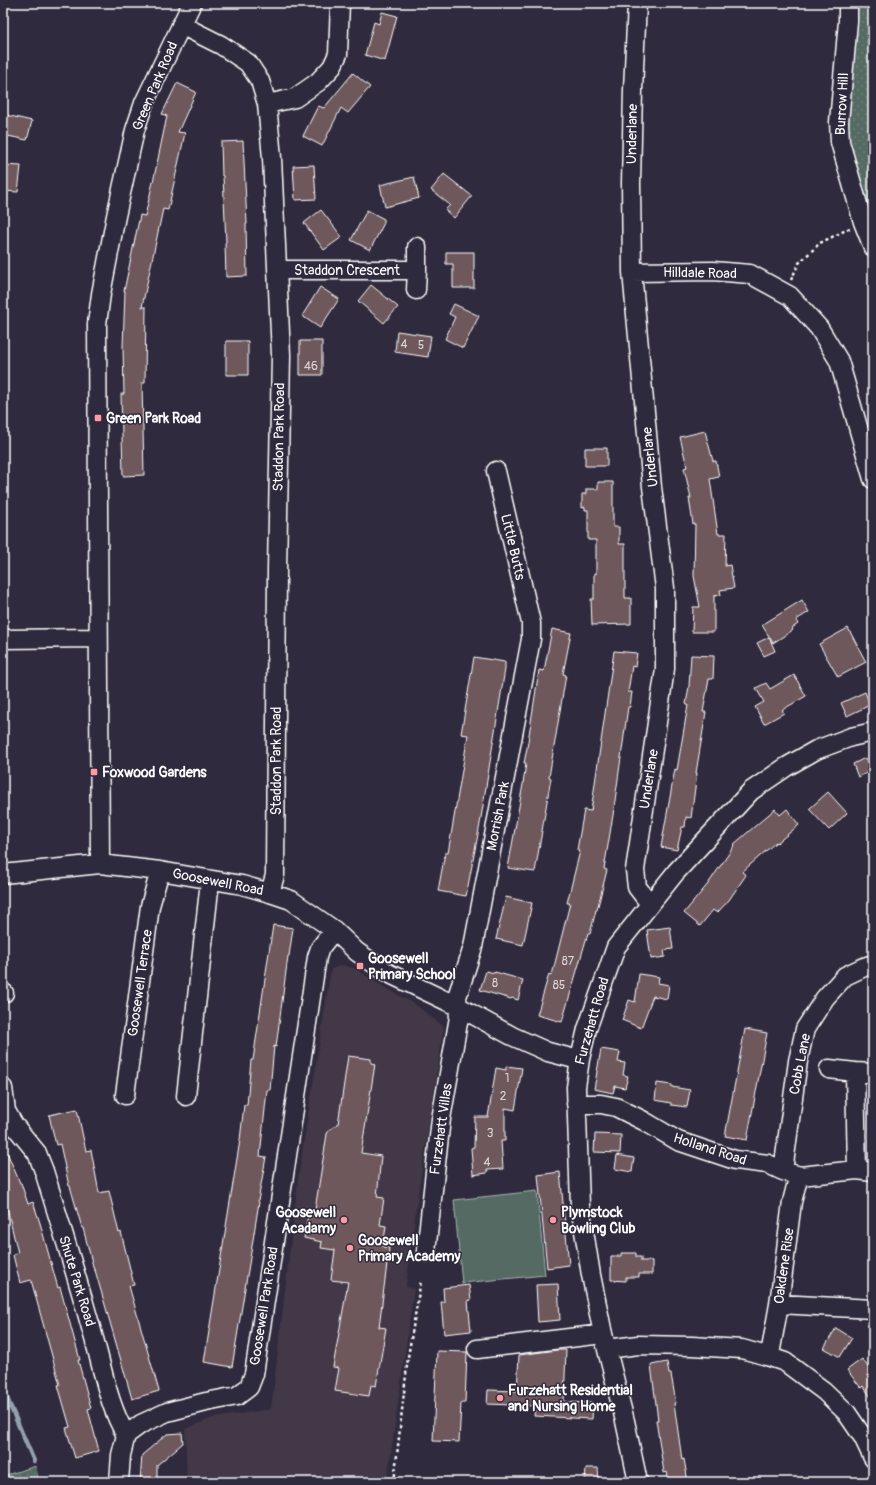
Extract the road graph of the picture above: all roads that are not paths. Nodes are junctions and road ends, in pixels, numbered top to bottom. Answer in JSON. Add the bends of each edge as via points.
{"nodes":[{"id":1,"x":192,"y":3,"type":"edge"},
{"id":2,"x":637,"y":3,"type":"edge"},
{"id":3,"x":848,"y":3,"type":"edge"},
{"id":4,"x":345,"y":7,"type":"edge"},
{"id":5,"x":181,"y":25,"type":"junction"},
{"id":6,"x":267,"y":104,"type":"junction"},
{"id":7,"x":417,"y":247,"type":"dead end"},
{"id":8,"x":873,"y":247,"type":"edge"},
{"id":9,"x":277,"y":270,"type":"junction"},
{"id":10,"x":417,"y":270,"type":"junction"},
{"id":11,"x":632,"y":272,"type":"junction"},
{"id":12,"x":416,"y":290,"type":"dead end"},
{"id":13,"x":872,"y":468,"type":"edge"},
{"id":14,"x":496,"y":471,"type":"dead end"},
{"id":15,"x":531,"y":622,"type":"joint"},
{"id":16,"x":98,"y":638,"type":"junction"},
{"id":17,"x":3,"y":639,"type":"edge"},
{"id":18,"x":873,"y":732,"type":"edge"},
{"id":19,"x":100,"y":864,"type":"junction"},
{"id":20,"x":160,"y":872,"type":"junction"},
{"id":21,"x":3,"y":874,"type":"edge"},
{"id":22,"x":210,"y":881,"type":"junction"},
{"id":23,"x":270,"y":893,"type":"junction"},
{"id":24,"x":650,"y":904,"type":"junction"},
{"id":25,"x":334,"y":930,"type":"junction"},
{"id":26,"x":873,"y":964,"type":"edge"},
{"id":27,"x":459,"y":1007,"type":"junction"},
{"id":28,"x":580,"y":1059,"type":"junction"},
{"id":29,"x":829,"y":1069,"type":"dead end"},
{"id":30,"x":855,"y":1072,"type":"junction"},
{"id":31,"x":873,"y":1073,"type":"edge"},
{"id":32,"x":3,"y":1088,"type":"edge"},
{"id":33,"x":125,"y":1095,"type":"dead end"},
{"id":34,"x":186,"y":1096,"type":"dead end"},
{"id":35,"x":576,"y":1104,"type":"junction"},
{"id":36,"x":865,"y":1171,"type":"edge"},
{"id":37,"x":792,"y":1173,"type":"junction"},
{"id":38,"x":426,"y":1252,"type":"dead end"},
{"id":39,"x":779,"y":1304,"type":"junction"},
{"id":40,"x":873,"y":1309,"type":"edge"},
{"id":41,"x":605,"y":1342,"type":"junction"},
{"id":42,"x":477,"y":1349,"type":"dead end"},
{"id":43,"x":767,"y":1356,"type":"junction"},
{"id":44,"x":868,"y":1435,"type":"edge"},
{"id":45,"x":126,"y":1436,"type":"junction"},
{"id":46,"x":873,"y":1458,"type":"edge"},
{"id":47,"x":119,"y":1482,"type":"edge"},
{"id":48,"x":638,"y":1482,"type":"edge"}],
"edges":[{"from":1,"to":5,"type":"street","name":"Green Park Road"},
{"from":2,"to":11,"type":"street","name":"Underlane","via":[[632,129]]},
{"from":3,"to":8,"type":"street","name":"Burrow Hill","via":[[839,122],[840,142],[863,222]]},
{"from":4,"to":6,"type":"street","via":[[338,54],[332,67],[318,82],[295,98]]},
{"from":5,"to":6,"type":"street","name":"Staddon Park Road","via":[[221,45],[248,63],[260,81]]},
{"from":5,"to":16,"type":"street","name":"Green Park Road","via":[[144,103],[135,130],[98,317]]},
{"from":6,"to":9,"type":"street","name":"Staddon Park Road"},
{"from":7,"to":10,"type":"street","name":"Staddon Crescent"},
{"from":9,"to":10,"type":"street","name":"Staddon Crescent"},
{"from":9,"to":23,"type":"street","name":"Staddon Park Road","via":[[280,355],[275,875]]},
{"from":10,"to":12,"type":"street","name":"Staddon Crescent"},
{"from":11,"to":13,"type":"street","name":"Hilldale Road","via":[[713,271],[750,274],[790,296],[819,328],[839,361]]},
{"from":11,"to":24,"type":"street","name":"Underlane","via":[[652,487],[665,588],[665,669],[635,870],[637,887]]},
{"from":14,"to":15,"type":"street","name":"Little Butts"},
{"from":15,"to":27,"type":"street","name":"Morrish Park","via":[[530,647],[473,947],[457,997]]},
{"from":16,"to":17,"type":"street"},
{"from":16,"to":19,"type":"street","name":"Green Park Road"},
{"from":18,"to":24,"type":"street","name":"Furzehatt Road","via":[[816,750],[750,791]]},
{"from":19,"to":20,"type":"street","name":"Goosewell Road"},
{"from":19,"to":21,"type":"street","name":"Goosewell Road"},
{"from":20,"to":22,"type":"street","name":"Goosewell Road"},
{"from":20,"to":33,"type":"street","name":"Goosewell Terrace","via":[[150,906]]},
{"from":22,"to":23,"type":"street","name":"Goosewell Road","via":[[242,885]]},
{"from":22,"to":34,"type":"street"},
{"from":23,"to":25,"type":"street","name":"Goosewell Road","via":[[290,900]]},
{"from":24,"to":28,"type":"street","name":"Furzehatt Road","via":[[616,947],[589,1022]]},
{"from":25,"to":27,"type":"street","name":"Goosewell Road","via":[[357,952],[388,973]]},
{"from":25,"to":45,"type":"street","name":"Goosewell Park Road","via":[[320,948],[317,957],[254,1374],[249,1387],[237,1396],[167,1412],[141,1424]]},
{"from":26,"to":37,"type":"street","name":"Cobb Lane","via":[[845,976],[825,998],[806,1029],[798,1061]]},
{"from":27,"to":28,"type":"street","name":"Goosewell Road","via":[[548,1052]]},
{"from":27,"to":38,"type":"street","name":"Furzehatt Villas","via":[[460,1018],[441,1119]]},
{"from":28,"to":35,"type":"street","name":"Furzehatt Road"},
{"from":29,"to":30,"type":"street"},
{"from":30,"to":31,"type":"street"},
{"from":30,"to":36,"type":"street"},
{"from":32,"to":45,"type":"street","name":"Shute Park Road","via":[[6,1111],[37,1153],[44,1171],[110,1398]]},
{"from":35,"to":37,"type":"street","name":"Holland Road","via":[[616,1107],[678,1141],[735,1160],[768,1164]]},
{"from":35,"to":41,"type":"street","name":"Furzehatt Road","via":[[580,1206]]},
{"from":36,"to":37,"type":"street","name":"Holland Road"},
{"from":37,"to":39,"type":"street","name":"Oakdene Rise","via":[[796,1186]]},
{"from":39,"to":40,"type":"street"},
{"from":39,"to":43,"type":"street","name":"Oakdene Rise","via":[[771,1349]]},
{"from":41,"to":42,"type":"street"},
{"from":41,"to":43,"type":"street","via":[[742,1349]]},
{"from":41,"to":48,"type":"street","name":"Furzehatt Road"},
{"from":43,"to":44,"type":"street","via":[[784,1362],[824,1391]]},
{"from":44,"to":46,"type":"street"},
{"from":45,"to":47,"type":"street","via":[[121,1455]]}]}
